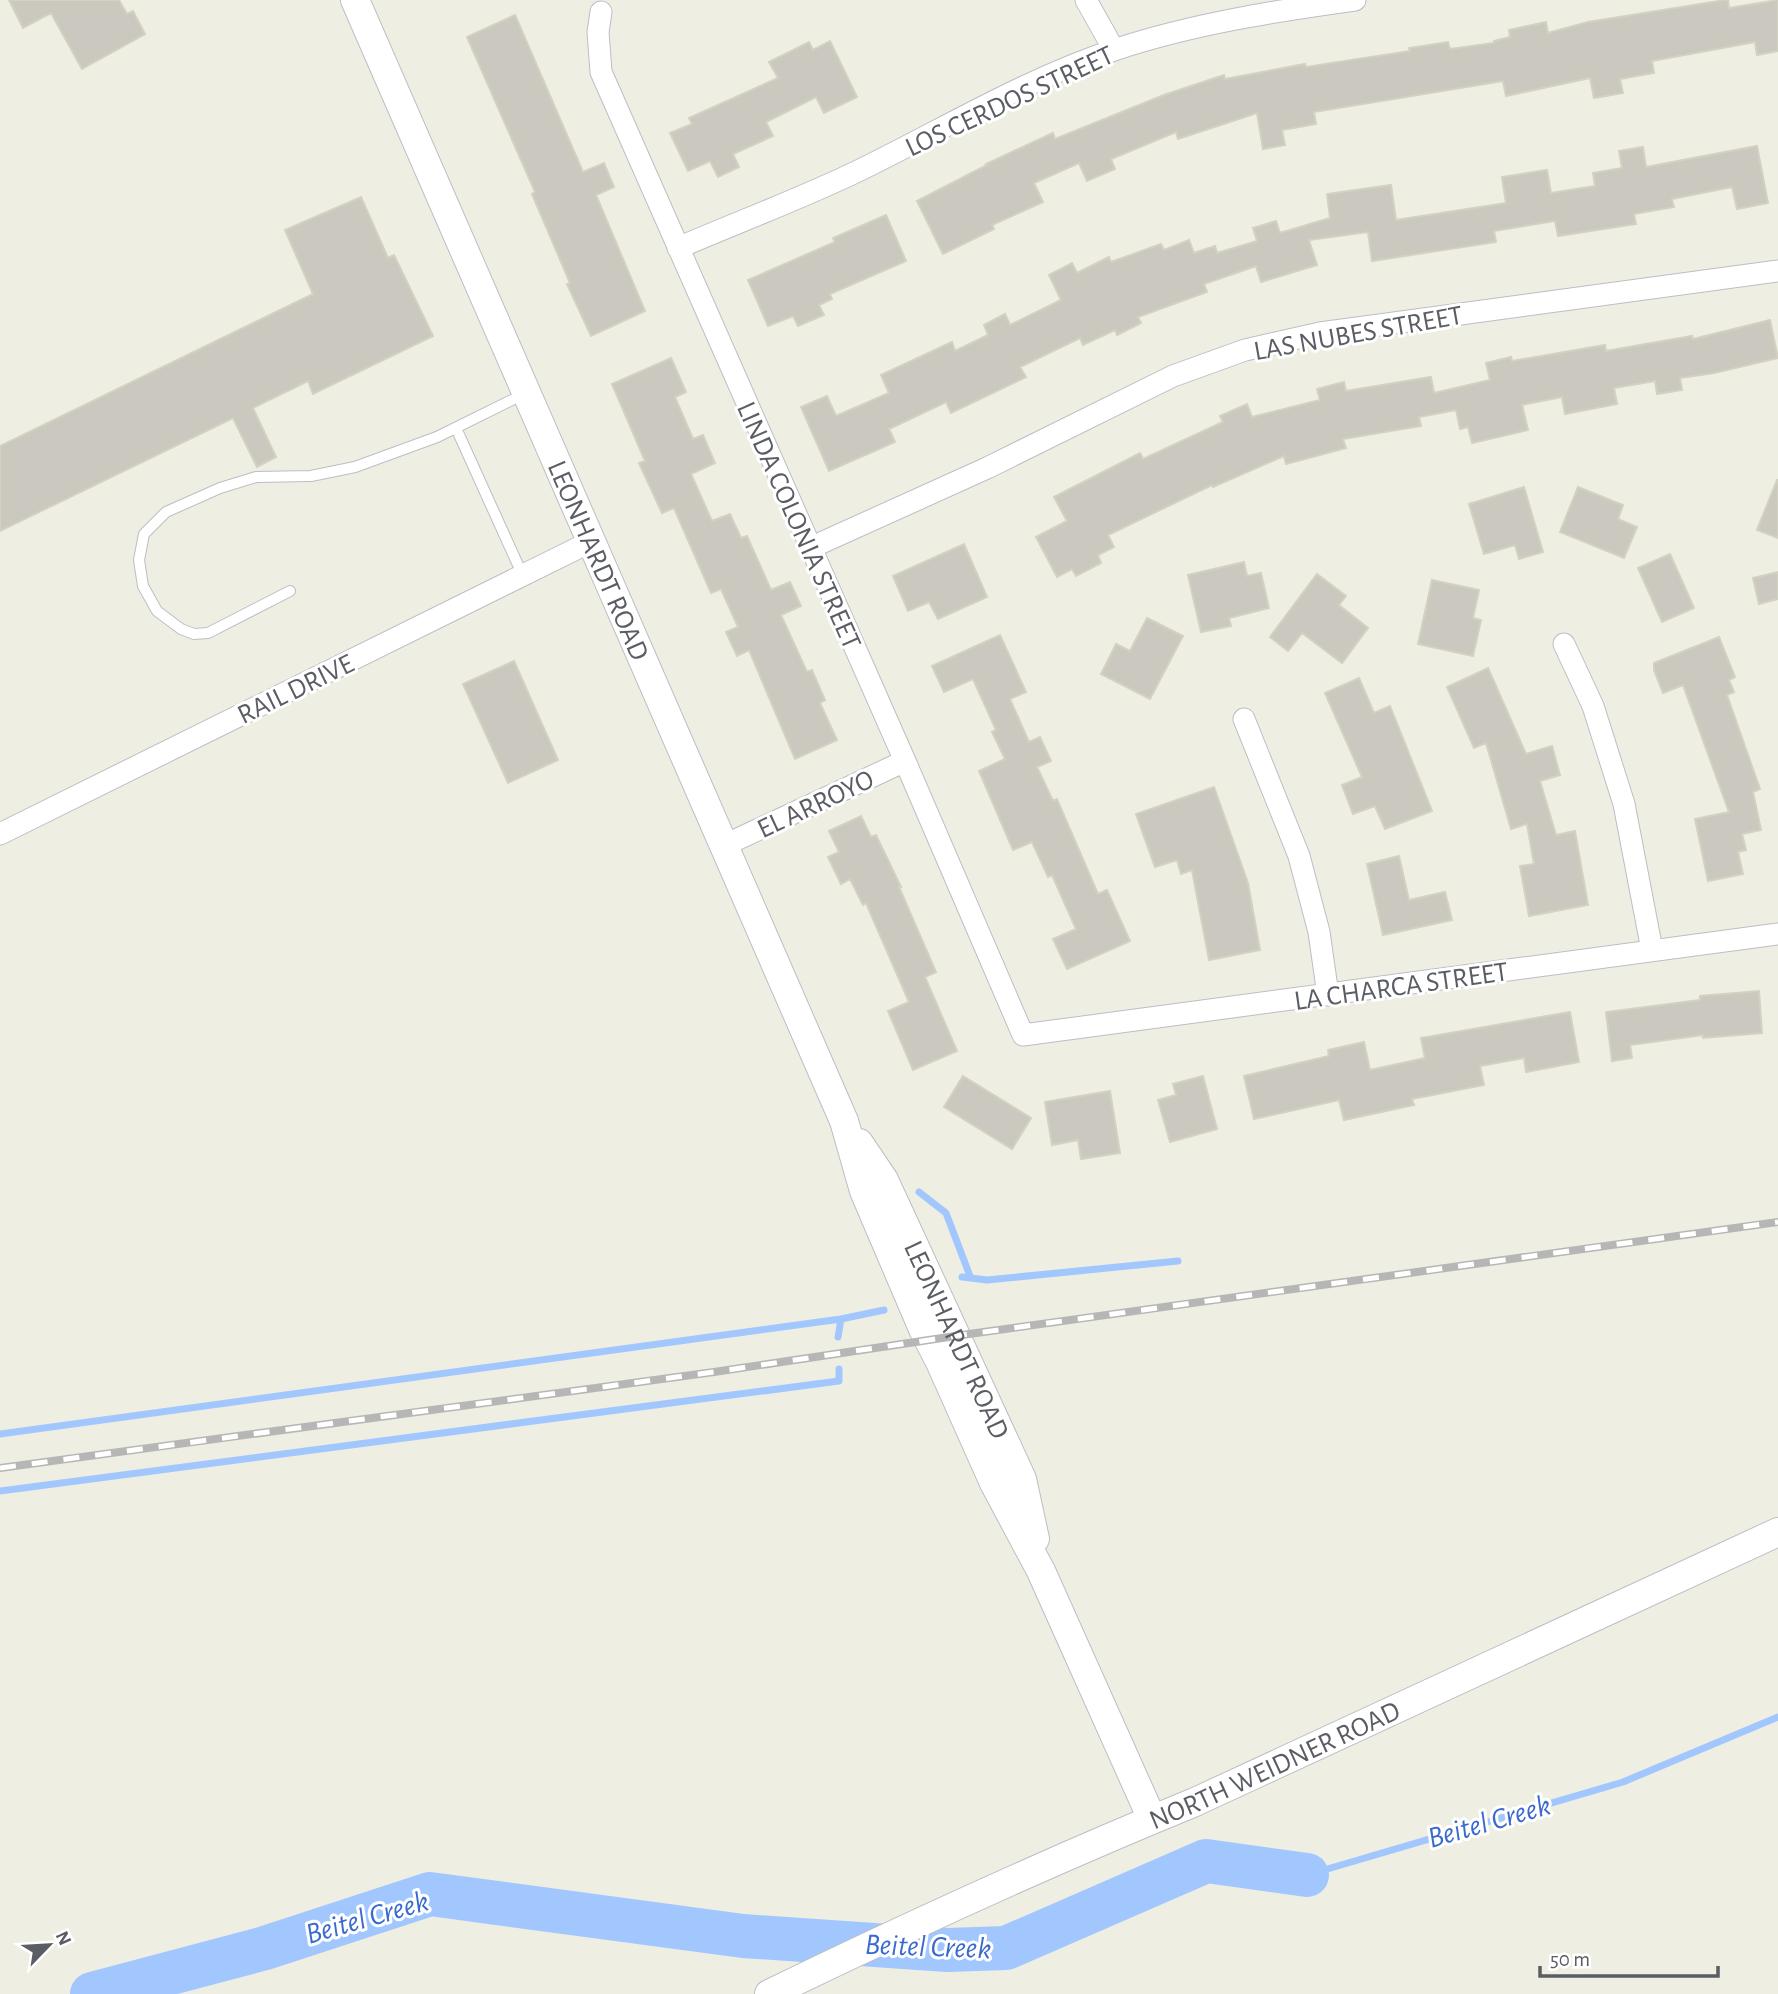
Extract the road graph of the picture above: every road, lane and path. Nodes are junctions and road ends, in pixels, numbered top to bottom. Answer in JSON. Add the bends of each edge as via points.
{"nodes":[{"id":1,"x":355,"y":0,"type":"edge"},
{"id":2,"x":1086,"y":0,"type":"edge"},
{"id":3,"x":1355,"y":0,"type":"edge"},
{"id":4,"x":601,"y":12,"type":"dead end"},
{"id":5,"x":1114,"y":50,"type":"junction"},
{"id":6,"x":678,"y":248,"type":"junction"},
{"id":7,"x":1778,"y":271,"type":"edge"},
{"id":8,"x":526,"y":393,"type":"junction"},
{"id":9,"x":456,"y":428,"type":"junction"},
{"id":10,"x":590,"y":542,"type":"junction"},
{"id":11,"x":810,"y":548,"type":"junction"},
{"id":12,"x":523,"y":576,"type":"junction"},
{"id":13,"x":290,"y":591,"type":"dead end"},
{"id":14,"x":1564,"y":644,"type":"dead end"},
{"id":15,"x":1244,"y":719,"type":"dead end"},
{"id":16,"x":905,"y":761,"type":"junction"},
{"id":17,"x":0,"y":834,"type":"edge"},
{"id":18,"x":725,"y":845,"type":"junction"},
{"id":19,"x":1778,"y":934,"type":"edge"},
{"id":20,"x":1652,"y":950,"type":"junction"},
{"id":21,"x":1328,"y":995,"type":"junction"},
{"id":22,"x":1023,"y":1035,"type":"joint"},
{"id":23,"x":1778,"y":1532,"type":"edge"},
{"id":24,"x":1152,"y":1819,"type":"junction"},
{"id":25,"x":769,"y":1994,"type":"edge"}],
"edges":[{"from":1,"to":8,"type":"street","name":"LEONHARDT ROAD"},
{"from":2,"to":5,"type":"street"},
{"from":3,"to":5,"type":"street","name":"LOS CERDOS STREET","via":[[1208,25]]},
{"from":4,"to":6,"type":"street","name":"LINDA COLONIA STREET","via":[[601,72]]},
{"from":5,"to":6,"type":"street","name":"LOS CERDOS STREET","via":[[992,102],[857,172]]},
{"from":6,"to":11,"type":"street","name":"LINDA COLONIA STREET"},
{"from":7,"to":11,"type":"street","name":"LAS NUBES STREET","via":[[1320,333],[1245,350],[1173,376]]},
{"from":8,"to":9,"type":"lane"},
{"from":8,"to":10,"type":"street","name":"LEONHARDT ROAD"},
{"from":9,"to":12,"type":"lane"},
{"from":9,"to":13,"type":"lane","via":[[355,467],[311,477],[256,477],[219,488],[166,512],[144,534],[139,560],[143,586],[157,611],[181,629],[208,633]]},
{"from":10,"to":12,"type":"street","name":"RAIL DRIVE"},
{"from":10,"to":18,"type":"street","name":"LEONHARDT ROAD"},
{"from":11,"to":16,"type":"street","name":"LINDA COLONIA STREET"},
{"from":12,"to":17,"type":"street","name":"RAIL DRIVE"},
{"from":14,"to":20,"type":"street","via":[[1593,706],[1623,804]]},
{"from":15,"to":21,"type":"street","via":[[1299,856],[1319,932]]},
{"from":16,"to":18,"type":"street","name":"EL ARROYO"},
{"from":16,"to":22,"type":"street","name":"LINDA COLONIA STREET"},
{"from":18,"to":24,"type":"street","name":"LEONHARDT ROAD","via":[[844,1121],[864,1191],[923,1329],[1041,1572]]},
{"from":19,"to":20,"type":"street","name":"LA CHARCA STREET"},
{"from":20,"to":21,"type":"street","name":"LA CHARCA STREET"},
{"from":21,"to":22,"type":"street","name":"LA CHARCA STREET"},
{"from":23,"to":24,"type":"street","name":"NORTH WEIDNER ROAD"},
{"from":24,"to":25,"type":"street","name":"NORTH WEIDNER ROAD"}]}
